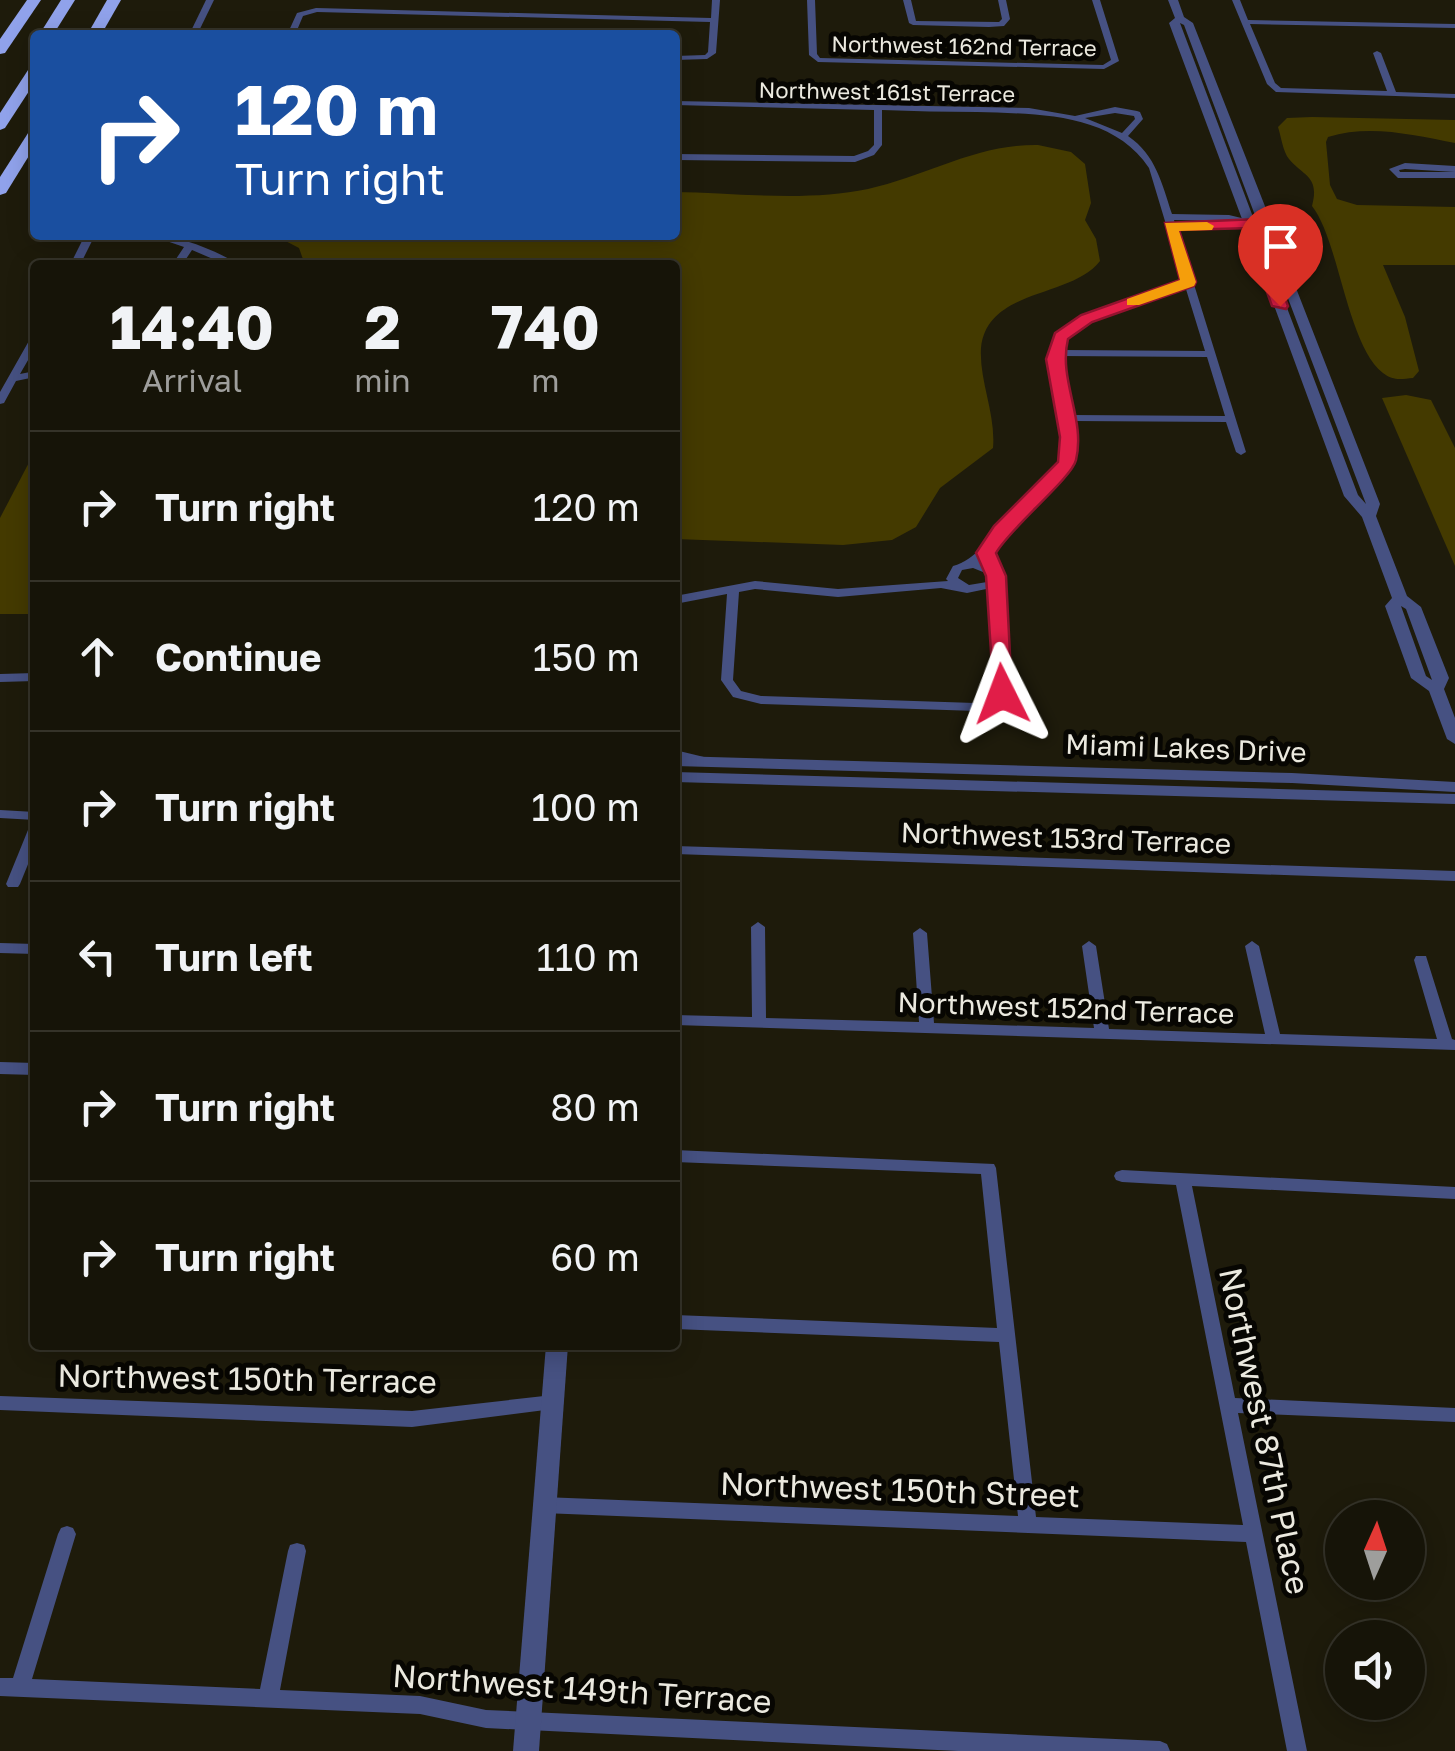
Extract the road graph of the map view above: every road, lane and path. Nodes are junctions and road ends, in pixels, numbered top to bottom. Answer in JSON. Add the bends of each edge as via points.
{"nodes":[{"id":1,"x":34,"y":0,"type":"edge"},
{"id":2,"x":68,"y":0,"type":"edge"},
{"id":3,"x":79,"y":0,"type":"edge"},
{"id":4,"x":114,"y":0,"type":"edge"},
{"id":5,"x":210,"y":0,"type":"edge"},
{"id":6,"x":716,"y":0,"type":"edge"},
{"id":7,"x":810,"y":0,"type":"edge"},
{"id":8,"x":906,"y":0,"type":"edge"},
{"id":9,"x":1002,"y":0,"type":"edge"},
{"id":10,"x":1096,"y":0,"type":"edge"},
{"id":11,"x":1172,"y":0,"type":"edge"},
{"id":12,"x":1236,"y":0,"type":"edge"},
{"id":13,"x":714,"y":20,"type":"junction"},
{"id":14,"x":1245,"y":22,"type":"junction"},
{"id":15,"x":1455,"y":26,"type":"edge"},
{"id":16,"x":49,"y":30,"type":"edge"},
{"id":17,"x":60,"y":30,"type":"edge"},
{"id":18,"x":97,"y":30,"type":"edge"},
{"id":19,"x":195,"y":30,"type":"edge"},
{"id":20,"x":294,"y":30,"type":"edge"},
{"id":21,"x":0,"y":50,"type":"edge"},
{"id":22,"x":1377,"y":53,"type":"dead end"},
{"id":23,"x":680,"y":58,"type":"edge"},
{"id":24,"x":30,"y":60,"type":"edge"},
{"id":25,"x":30,"y":78,"type":"edge"},
{"id":26,"x":1394,"y":94,"type":"junction"},
{"id":27,"x":1455,"y":96,"type":"edge"},
{"id":28,"x":680,"y":103,"type":"edge"},
{"id":29,"x":0,"y":107,"type":"edge"},
{"id":30,"x":878,"y":110,"type":"junction"},
{"id":31,"x":1073,"y":118,"type":"junction"},
{"id":32,"x":0,"y":126,"type":"edge"},
{"id":33,"x":1123,"y":136,"type":"junction"},
{"id":34,"x":30,"y":141,"type":"edge"},
{"id":35,"x":680,"y":157,"type":"edge"},
{"id":36,"x":19,"y":158,"type":"junction"},
{"id":37,"x":0,"y":172,"type":"edge"},
{"id":38,"x":1455,"y":172,"type":"edge"},
{"id":39,"x":0,"y":190,"type":"edge"},
{"id":40,"x":1168,"y":222,"type":"junction"},
{"id":41,"x":1258,"y":223,"type":"junction"},
{"id":42,"x":170,"y":240,"type":"edge"},
{"id":43,"x":190,"y":246,"type":"junction"},
{"id":44,"x":180,"y":260,"type":"edge"},
{"id":45,"x":230,"y":260,"type":"edge"},
{"id":46,"x":1188,"y":282,"type":"junction"},
{"id":47,"x":1057,"y":347,"type":"junction"},
{"id":48,"x":30,"y":348,"type":"edge"},
{"id":49,"x":1210,"y":354,"type":"junction"},
{"id":50,"x":30,"y":375,"type":"edge"},
{"id":51,"x":13,"y":378,"type":"junction"},
{"id":52,"x":0,"y":401,"type":"edge"},
{"id":53,"x":1066,"y":418,"type":"junction"},
{"id":54,"x":1231,"y":419,"type":"junction"},
{"id":55,"x":1241,"y":452,"type":"dead end"},
{"id":56,"x":986,"y":553,"type":"junction"},
{"id":57,"x":968,"y":564,"type":"junction"},
{"id":58,"x":953,"y":571,"type":"junction"},
{"id":59,"x":993,"y":575,"type":"junction"},
{"id":60,"x":930,"y":586,"type":"junction"},
{"id":61,"x":732,"y":588,"type":"junction"},
{"id":62,"x":967,"y":588,"type":"junction"},
{"id":63,"x":680,"y":599,"type":"edge"},
{"id":64,"x":996,"y":611,"type":"junction"},
{"id":65,"x":0,"y":678,"type":"edge"},
{"id":66,"x":30,"y":678,"type":"edge"},
{"id":67,"x":1455,"y":738,"type":"edge"},
{"id":68,"x":680,"y":758,"type":"edge"},
{"id":69,"x":680,"y":777,"type":"edge"},
{"id":70,"x":1455,"y":787,"type":"edge"},
{"id":71,"x":1455,"y":798,"type":"edge"},
{"id":72,"x":0,"y":814,"type":"edge"},
{"id":73,"x":30,"y":816,"type":"edge"},
{"id":74,"x":30,"y":842,"type":"edge"},
{"id":75,"x":680,"y":850,"type":"edge"},
{"id":76,"x":1455,"y":876,"type":"edge"},
{"id":77,"x":13,"y":884,"type":"dead end"},
{"id":78,"x":758,"y":927,"type":"dead end"},
{"id":79,"x":920,"y":933,"type":"dead end"},
{"id":80,"x":1089,"y":946,"type":"dead end"},
{"id":81,"x":1252,"y":946,"type":"dead end"},
{"id":82,"x":0,"y":948,"type":"edge"},
{"id":83,"x":30,"y":949,"type":"edge"},
{"id":84,"x":1421,"y":960,"type":"dead end"},
{"id":85,"x":680,"y":1020,"type":"edge"},
{"id":86,"x":759,"y":1024,"type":"junction"},
{"id":87,"x":927,"y":1029,"type":"junction"},
{"id":88,"x":1102,"y":1034,"type":"junction"},
{"id":89,"x":1274,"y":1040,"type":"junction"},
{"id":90,"x":1451,"y":1045,"type":"edge"},
{"id":91,"x":0,"y":1068,"type":"edge"},
{"id":92,"x":30,"y":1070,"type":"edge"},
{"id":93,"x":680,"y":1156,"type":"edge"},
{"id":94,"x":1122,"y":1176,"type":"dead end"},
{"id":95,"x":1183,"y":1181,"type":"junction"},
{"id":96,"x":1455,"y":1193,"type":"edge"},
{"id":97,"x":680,"y":1322,"type":"edge"},
{"id":98,"x":1005,"y":1334,"type":"junction"},
{"id":99,"x":557,"y":1350,"type":"edge"},
{"id":100,"x":552,"y":1402,"type":"junction"},
{"id":101,"x":0,"y":1403,"type":"edge"},
{"id":102,"x":1230,"y":1405,"type":"junction"},
{"id":103,"x":1455,"y":1415,"type":"edge"},
{"id":104,"x":544,"y":1505,"type":"junction"},
{"id":105,"x":1028,"y":1525,"type":"junction"},
{"id":106,"x":67,"y":1534,"type":"dead end"},
{"id":107,"x":1255,"y":1534,"type":"junction"},
{"id":108,"x":297,"y":1551,"type":"dead end"},
{"id":109,"x":10,"y":1687,"type":"edge"},
{"id":110,"x":268,"y":1700,"type":"junction"},
{"id":111,"x":528,"y":1722,"type":"junction"},
{"id":112,"x":526,"y":1751,"type":"edge"},
{"id":113,"x":1160,"y":1751,"type":"edge"},
{"id":114,"x":1298,"y":1751,"type":"edge"}],
"edges":[{"from":1,"to":21,"type":"highway"},
{"from":2,"to":16,"type":"highway"},
{"from":3,"to":17,"type":"highway"},
{"from":4,"to":18,"type":"highway"},
{"from":5,"to":19,"type":"street"},
{"from":6,"to":13,"type":"street"},
{"from":7,"to":10,"type":"street","name":"Northwest 162nd Terrace","via":[[818,60],[1110,66],[1115,61]]},
{"from":8,"to":9,"type":"street","via":[[913,22],[1001,24]]},
{"from":11,"to":41,"type":"street","via":[[1180,19],[1174,22],[1248,218]]},
{"from":12,"to":14,"type":"street"},
{"from":13,"to":20,"type":"street","via":[[305,12]]},
{"from":13,"to":23,"type":"street","via":[[712,53]]},
{"from":14,"to":15,"type":"street"},
{"from":14,"to":26,"type":"street","via":[[1279,90]]},
{"from":22,"to":26,"type":"street"},
{"from":24,"to":29,"type":"highway"},
{"from":25,"to":32,"type":"highway"},
{"from":26,"to":27,"type":"street"},
{"from":28,"to":30,"type":"street","name":"Northwest 161st Terrace"},
{"from":30,"to":31,"type":"street","name":"Northwest 161st Terrace","via":[[1018,110]]},
{"from":30,"to":35,"type":"street","via":[[876,147],[862,157]]},
{"from":31,"to":33,"type":"street","name":"Northwest 161st Terrace"},
{"from":31,"to":33,"type":"street","via":[[1114,110],[1137,114]]},
{"from":33,"to":40,"type":"street","via":[[1150,162]]},
{"from":34,"to":36,"type":"highway"},
{"from":36,"to":37,"type":"highway"},
{"from":36,"to":39,"type":"highway"},
{"from":38,"to":38,"type":"street","via":[[1398,175],[1393,169]]},
{"from":40,"to":41,"type":"street"},
{"from":40,"to":46,"type":"street"},
{"from":41,"to":67,"type":"street","via":[[1273,264],[1267,270],[1351,496],[1369,516],[1400,598],[1393,606],[1419,678],[1436,689]]},
{"from":42,"to":43,"type":"street"},
{"from":43,"to":44,"type":"street"},
{"from":43,"to":45,"type":"street"},
{"from":46,"to":47,"type":"street","via":[[1077,323]]},
{"from":46,"to":49,"type":"street"},
{"from":47,"to":49,"type":"street"},
{"from":47,"to":53,"type":"street"},
{"from":48,"to":51,"type":"street"},
{"from":49,"to":54,"type":"street"},
{"from":50,"to":51,"type":"street"},
{"from":51,"to":52,"type":"street"},
{"from":53,"to":54,"type":"street"},
{"from":53,"to":56,"type":"street","via":[[1067,464],[1000,530]]},
{"from":54,"to":55,"type":"street"},
{"from":56,"to":57,"type":"street"},
{"from":56,"to":59,"type":"street"},
{"from":57,"to":58,"type":"street"},
{"from":57,"to":59,"type":"street"},
{"from":58,"to":60,"type":"street"},
{"from":58,"to":62,"type":"street","via":[[952,579]]},
{"from":59,"to":62,"type":"street","via":[[988,588]]},
{"from":59,"to":64,"type":"street"},
{"from":60,"to":61,"type":"street","via":[[838,593]]},
{"from":60,"to":62,"type":"street"},
{"from":61,"to":63,"type":"street"},
{"from":61,"to":64,"type":"street","via":[[728,680],[737,694],[761,700],[977,706],[998,698],[1003,687]]},
{"from":62,"to":64,"type":"street","via":[[988,598]]},
{"from":65,"to":66,"type":"street"},
{"from":68,"to":70,"type":"street","name":"Miami Lakes Drive"},
{"from":69,"to":71,"type":"street","name":"Miami Lakes Drive"},
{"from":72,"to":73,"type":"street"},
{"from":74,"to":77,"type":"street"},
{"from":75,"to":76,"type":"street","name":"Northwest 153rd Terrace"},
{"from":78,"to":86,"type":"street"},
{"from":79,"to":87,"type":"street"},
{"from":80,"to":88,"type":"street"},
{"from":81,"to":89,"type":"street"},
{"from":82,"to":83,"type":"street"},
{"from":84,"to":90,"type":"street"},
{"from":85,"to":86,"type":"street","name":"Northwest 152nd Terrace"},
{"from":86,"to":87,"type":"street","name":"Northwest 152nd Terrace"},
{"from":87,"to":88,"type":"street","name":"Northwest 152nd Terrace"},
{"from":88,"to":89,"type":"street","name":"Northwest 152nd Terrace"},
{"from":89,"to":90,"type":"street","name":"Northwest 152nd Terrace"},
{"from":91,"to":92,"type":"street"},
{"from":93,"to":98,"type":"street","via":[[988,1168]]},
{"from":94,"to":95,"type":"street"},
{"from":95,"to":96,"type":"street"},
{"from":95,"to":102,"type":"street","name":"Northwest 87th Place"},
{"from":97,"to":98,"type":"street"},
{"from":98,"to":105,"type":"street"},
{"from":99,"to":100,"type":"street"},
{"from":100,"to":101,"type":"street","name":"Northwest 150th Terrace","via":[[412,1419]]},
{"from":100,"to":104,"type":"street"},
{"from":102,"to":103,"type":"street"},
{"from":102,"to":107,"type":"street","name":"Northwest 87th Place"},
{"from":104,"to":105,"type":"street","name":"Northwest 150th Street"},
{"from":104,"to":111,"type":"street"},
{"from":105,"to":107,"type":"street","name":"Northwest 150th Street"},
{"from":106,"to":109,"type":"street"},
{"from":107,"to":114,"type":"street","name":"Northwest 87th Place"},
{"from":108,"to":110,"type":"street"},
{"from":109,"to":110,"type":"street","name":"Northwest 149th Terrace"},
{"from":110,"to":111,"type":"street","name":"Northwest 149th Terrace","via":[[420,1705]]},
{"from":111,"to":112,"type":"street"},
{"from":111,"to":113,"type":"street","name":"Northwest 149th Terrace"}]}
